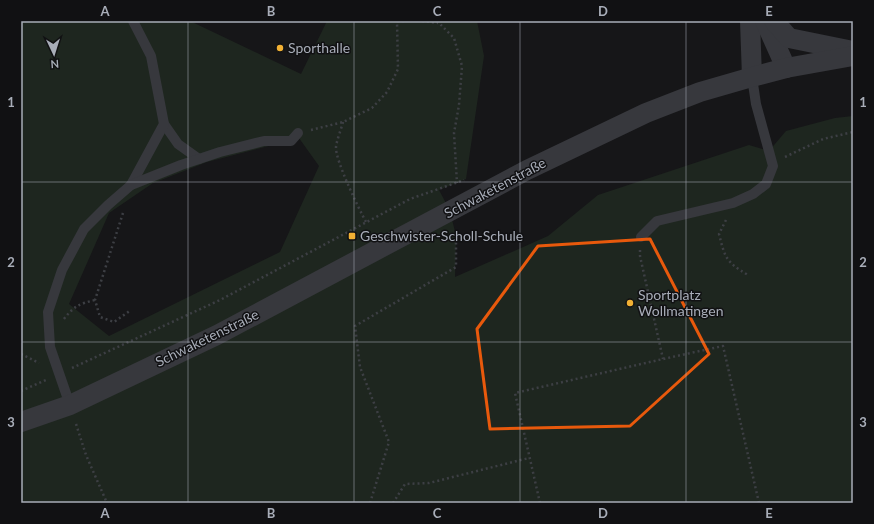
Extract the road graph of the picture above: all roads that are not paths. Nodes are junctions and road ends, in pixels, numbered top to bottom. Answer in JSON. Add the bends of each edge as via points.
{"nodes":[{"id":1,"x":133,"y":21,"type":"edge"},
{"id":2,"x":750,"y":21,"type":"edge"},
{"id":3,"x":764,"y":21,"type":"edge"},
{"id":4,"x":774,"y":21,"type":"edge"},
{"id":5,"x":853,"y":51,"type":"edge"},
{"id":6,"x":853,"y":56,"type":"edge"},
{"id":7,"x":786,"y":68,"type":"junction"},
{"id":8,"x":752,"y":76,"type":"junction"},
{"id":9,"x":164,"y":124,"type":"junction"},
{"id":10,"x":298,"y":133,"type":"road end"},
{"id":11,"x":198,"y":159,"type":"junction"},
{"id":12,"x":132,"y":185,"type":"junction"},
{"id":13,"x":642,"y":237,"type":"road end"},
{"id":14,"x":70,"y":405,"type":"junction"},
{"id":15,"x":21,"y":422,"type":"edge"}],
"edges":[{"from":1,"to":9,"type":"lane","via":[[151,56]]},
{"from":2,"to":8,"type":"street"},
{"from":3,"to":7,"type":"street"},
{"from":4,"to":5,"type":"street","via":[[790,38]]},
{"from":6,"to":7,"type":"street","name":"Schwaketenstraße"},
{"from":7,"to":8,"type":"street","name":"Schwaketenstraße"},
{"from":8,"to":13,"type":"lane","via":[[756,104],[773,166],[766,184],[753,194],[733,203],[657,221]]},
{"from":8,"to":14,"type":"street","name":"Schwaketenstraße","via":[[700,92],[646,113],[541,164],[217,335]]},
{"from":9,"to":11,"type":"lane","via":[[178,144]]},
{"from":9,"to":12,"type":"lane"},
{"from":10,"to":11,"type":"lane","via":[[291,141],[264,141]]},
{"from":11,"to":12,"type":"lane"},
{"from":12,"to":14,"type":"lane","via":[[84,229],[62,270],[48,312],[50,347]]},
{"from":14,"to":15,"type":"street","name":"Schwaketenstraße"}]}
